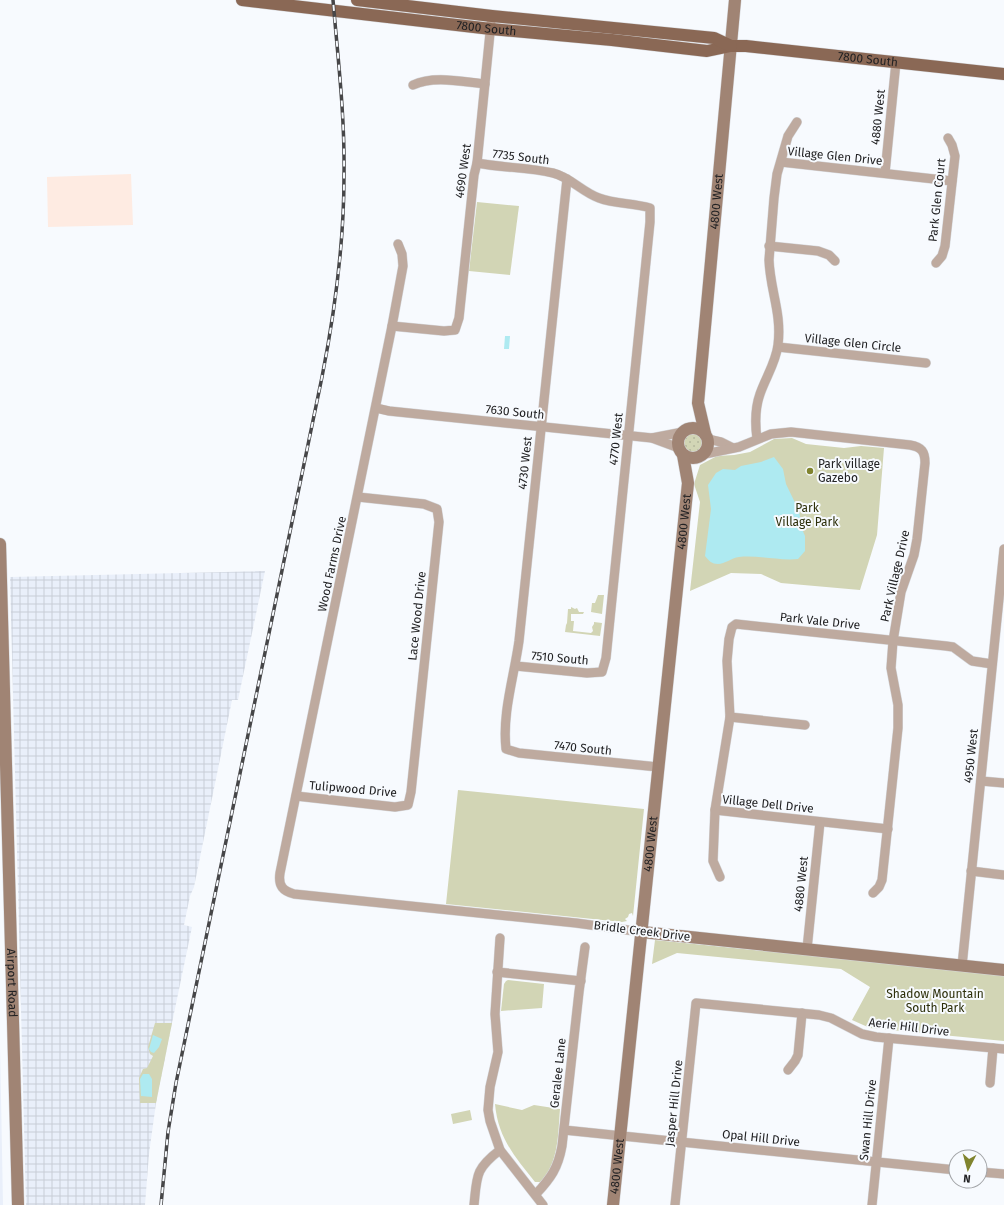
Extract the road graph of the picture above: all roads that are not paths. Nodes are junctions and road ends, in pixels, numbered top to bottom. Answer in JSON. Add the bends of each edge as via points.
{"nodes":[{"id":1,"x":242,"y":0,"type":"edge"},
{"id":2,"x":357,"y":0,"type":"edge"},
{"id":3,"x":735,"y":0,"type":"edge"},
{"id":4,"x":492,"y":16,"type":"junction"},
{"id":5,"x":491,"y":29,"type":"junction"},
{"id":6,"x":731,"y":46,"type":"junction"},
{"id":7,"x":896,"y":62,"type":"junction"},
{"id":8,"x":1004,"y":74,"type":"edge"},
{"id":9,"x":485,"y":84,"type":"junction"},
{"id":10,"x":413,"y":85,"type":"dead end"},
{"id":11,"x":797,"y":122,"type":"dead end"},
{"id":12,"x":948,"y":138,"type":"dead end"},
{"id":13,"x":781,"y":162,"type":"junction"},
{"id":14,"x":477,"y":163,"type":"junction"},
{"id":15,"x":885,"y":173,"type":"junction"},
{"id":16,"x":567,"y":179,"type":"junction"},
{"id":17,"x":952,"y":180,"type":"junction"},
{"id":18,"x":650,"y":208,"type":"joint"},
{"id":19,"x":398,"y":244,"type":"dead end"},
{"id":20,"x":769,"y":246,"type":"junction"},
{"id":21,"x":835,"y":261,"type":"dead end"},
{"id":22,"x":936,"y":263,"type":"dead end"},
{"id":23,"x":392,"y":326,"type":"junction"},
{"id":24,"x":778,"y":347,"type":"junction"},
{"id":25,"x":926,"y":363,"type":"dead end"},
{"id":26,"x":698,"y":404,"type":"junction"},
{"id":27,"x":376,"y":408,"type":"junction"},
{"id":28,"x":541,"y":427,"type":"junction"},
{"id":29,"x":685,"y":431,"type":"junction"},
{"id":30,"x":628,"y":436,"type":"junction"},
{"id":31,"x":706,"y":436,"type":"junction"},
{"id":32,"x":652,"y":438,"type":"junction"},
{"id":33,"x":757,"y":439,"type":"junction"},
{"id":34,"x":733,"y":448,"type":"junction"},
{"id":35,"x":681,"y":452,"type":"junction"},
{"id":36,"x":702,"y":455,"type":"junction"},
{"id":37,"x":688,"y":483,"type":"junction"},
{"id":38,"x":358,"y":498,"type":"junction"},
{"id":39,"x":0,"y":544,"type":"edge"},
{"id":40,"x":1004,"y":549,"type":"edge"},
{"id":41,"x":736,"y":624,"type":"joint"},
{"id":42,"x":1000,"y":628,"type":"edge"},
{"id":43,"x":893,"y":641,"type":"junction"},
{"id":44,"x":992,"y":664,"type":"junction"},
{"id":45,"x":516,"y":666,"type":"junction"},
{"id":46,"x":602,"y":672,"type":"joint"},
{"id":47,"x":730,"y":717,"type":"junction"},
{"id":48,"x":806,"y":725,"type":"dead end"},
{"id":49,"x":506,"y":749,"type":"joint"},
{"id":50,"x":658,"y":768,"type":"junction"},
{"id":51,"x":981,"y":781,"type":"junction"},
{"id":52,"x":1004,"y":783,"type":"edge"},
{"id":53,"x":296,"y":796,"type":"junction"},
{"id":54,"x":408,"y":805,"type":"joint"},
{"id":55,"x":715,"y":810,"type":"junction"},
{"id":56,"x":820,"y":822,"type":"junction"},
{"id":57,"x":888,"y":828,"type":"junction"},
{"id":58,"x":971,"y":871,"type":"junction"},
{"id":59,"x":1004,"y":875,"type":"edge"},
{"id":60,"x":720,"y":877,"type":"dead end"},
{"id":61,"x":282,"y":889,"type":"joint"},
{"id":62,"x":873,"y":893,"type":"dead end"},
{"id":63,"x":642,"y":932,"type":"junction"},
{"id":64,"x":500,"y":938,"type":"dead end"},
{"id":65,"x":585,"y":947,"type":"dead end"},
{"id":66,"x":807,"y":949,"type":"junction"},
{"id":67,"x":962,"y":966,"type":"junction"},
{"id":68,"x":1004,"y":970,"type":"edge"},
{"id":69,"x":497,"y":972,"type":"junction"},
{"id":70,"x":581,"y":981,"type":"junction"},
{"id":71,"x":696,"y":1003,"type":"joint"},
{"id":72,"x":802,"y":1013,"type":"junction"},
{"id":73,"x":889,"y":1038,"type":"junction"},
{"id":74,"x":993,"y":1048,"type":"junction"},
{"id":75,"x":1004,"y":1049,"type":"edge"},
{"id":76,"x":788,"y":1070,"type":"dead end"},
{"id":77,"x":990,"y":1083,"type":"dead end"},
{"id":78,"x":564,"y":1130,"type":"junction"},
{"id":79,"x":620,"y":1136,"type":"junction"},
{"id":80,"x":682,"y":1142,"type":"junction"},
{"id":81,"x":500,"y":1150,"type":"junction"},
{"id":82,"x":876,"y":1162,"type":"junction"},
{"id":83,"x":948,"y":1169,"type":"edge"},
{"id":84,"x":988,"y":1173,"type":"edge"},
{"id":85,"x":1004,"y":1174,"type":"edge"},
{"id":86,"x":536,"y":1194,"type":"junction"},
{"id":87,"x":18,"y":1205,"type":"edge"},
{"id":88,"x":474,"y":1205,"type":"edge"},
{"id":89,"x":543,"y":1205,"type":"edge"},
{"id":90,"x":613,"y":1205,"type":"edge"},
{"id":91,"x":675,"y":1205,"type":"edge"},
{"id":92,"x":872,"y":1205,"type":"edge"}],
"edges":[{"from":1,"to":5,"type":"main road","name":"7800 South"},
{"from":2,"to":4,"type":"main road","name":"7800 South"},
{"from":3,"to":6,"type":"main road","name":"4800 West"},
{"from":4,"to":5,"type":"street","name":"4690 West"},
{"from":4,"to":6,"type":"main road","name":"7800 South","via":[[714,38]]},
{"from":5,"to":6,"type":"main road","name":"7800 South","via":[[707,51]]},
{"from":5,"to":9,"type":"street","name":"4690 West"},
{"from":6,"to":7,"type":"main road","name":"7800 South"},
{"from":6,"to":26,"type":"main road","name":"4800 West"},
{"from":7,"to":8,"type":"main road","name":"7800 South"},
{"from":7,"to":15,"type":"street","name":"4880 West"},
{"from":9,"to":10,"type":"street","via":[[434,79]]},
{"from":9,"to":14,"type":"street","name":"4690 West"},
{"from":11,"to":13,"type":"street","via":[[788,136]]},
{"from":12,"to":17,"type":"street","name":"Park Glen Court","via":[[955,156]]},
{"from":13,"to":15,"type":"street","name":"Village Glen Drive"},
{"from":13,"to":20,"type":"street","name":"Village Glen Drive","via":[[775,184]]},
{"from":14,"to":16,"type":"street","name":"7735 South","via":[[554,173]]},
{"from":14,"to":23,"type":"street","name":"4690 West","via":[[459,318],[455,330]]},
{"from":15,"to":17,"type":"street","name":"Village Glen Drive"},
{"from":16,"to":18,"type":"street","name":"7735 South","via":[[598,198]]},
{"from":16,"to":28,"type":"street","name":"4730 West"},
{"from":17,"to":22,"type":"street","name":"Park Glen Court","via":[[945,246],[942,256]]},
{"from":18,"to":30,"type":"street","name":"4770 West"},
{"from":19,"to":23,"type":"street","name":"Wood Farms Drive","via":[[403,266]]},
{"from":20,"to":21,"type":"street","via":[[818,251]]},
{"from":20,"to":24,"type":"street","name":"Village Glen Drive","via":[[769,270],[779,322]]},
{"from":23,"to":27,"type":"street","name":"Wood Farms Drive"},
{"from":24,"to":25,"type":"street","name":"Village Glen Circle"},
{"from":24,"to":33,"type":"street","name":"Village Glen Drive","via":[[760,395],[756,422]]},
{"from":26,"to":29,"type":"main road","name":"4800 West"},
{"from":26,"to":31,"type":"main road","name":"4800 West"},
{"from":27,"to":28,"type":"street","name":"7630 South"},
{"from":27,"to":38,"type":"street","name":"Wood Farms Drive"},
{"from":28,"to":30,"type":"street","name":"7630 South"},
{"from":28,"to":45,"type":"street","name":"4730 West"},
{"from":29,"to":31,"type":"main road","via":[[696,428]]},
{"from":29,"to":32,"type":"street","name":"7630 South"},
{"from":29,"to":35,"type":"main road","name":"4800 West","via":[[678,440]]},
{"from":30,"to":32,"type":"street","name":"7630 South"},
{"from":30,"to":46,"type":"street","name":"4770 West","via":[[606,658]]},
{"from":31,"to":34,"type":"street"},
{"from":31,"to":36,"type":"main road","name":"4800 West","via":[[708,448]]},
{"from":32,"to":35,"type":"street","name":"7630 South"},
{"from":33,"to":34,"type":"street","name":"Park Village Drive"},
{"from":33,"to":43,"type":"street","name":"Park Village Drive","via":[[771,434],[791,432],[910,445],[923,450],[925,463],[917,539],[901,592]]},
{"from":34,"to":36,"type":"street","name":"Park Village Drive"},
{"from":35,"to":36,"type":"main road","via":[[691,458]]},
{"from":35,"to":37,"type":"main road","name":"4800 West"},
{"from":36,"to":37,"type":"main road","name":"4800 West"},
{"from":37,"to":50,"type":"main road","name":"4800 West"},
{"from":38,"to":53,"type":"street","name":"Wood Farms Drive"},
{"from":38,"to":54,"type":"street","name":"Lace Wood Drive","via":[[424,504],[437,509],[433,582]]},
{"from":39,"to":87,"type":"main road","name":"Airport Road"},
{"from":40,"to":42,"type":"street","name":"4950 West"},
{"from":41,"to":43,"type":"street","name":"Park Vale Drive"},
{"from":41,"to":47,"type":"street","name":"Village Dell Drive","via":[[731,631],[727,661]]},
{"from":42,"to":44,"type":"street","name":"4950 West"},
{"from":43,"to":44,"type":"street","name":"Park Vale Drive","via":[[953,647],[972,661]]},
{"from":43,"to":57,"type":"street","name":"Park Village Drive","via":[[891,668],[899,715]]},
{"from":44,"to":51,"type":"street","name":"4950 West"},
{"from":45,"to":46,"type":"street","name":"7510 South","via":[[588,674]]},
{"from":45,"to":49,"type":"street","name":"4730 West","via":[[508,705]]},
{"from":47,"to":48,"type":"street"},
{"from":47,"to":55,"type":"street","name":"Village Dell Drive"},
{"from":49,"to":50,"type":"street","name":"7470 South","via":[[519,753]]},
{"from":50,"to":63,"type":"main road","name":"4800 West"},
{"from":51,"to":52,"type":"street"},
{"from":51,"to":58,"type":"street","name":"4950 West"},
{"from":53,"to":54,"type":"street","name":"Tulipwood Drive","via":[[395,807]]},
{"from":53,"to":61,"type":"street","name":"Wood Farms Drive","via":[[279,879]]},
{"from":55,"to":56,"type":"street","name":"Village Dell Drive"},
{"from":55,"to":60,"type":"street","via":[[713,861]]},
{"from":56,"to":57,"type":"street","name":"Village Dell Drive"},
{"from":56,"to":66,"type":"street","name":"4880 West"},
{"from":57,"to":62,"type":"street","name":"Park Village Drive","via":[[882,880]]},
{"from":58,"to":59,"type":"street"},
{"from":58,"to":67,"type":"street","name":"4950 West"},
{"from":61,"to":63,"type":"street","name":"Bridle Creek Drive","via":[[294,894]]},
{"from":63,"to":66,"type":"main road","name":"Bridle Creek Drive"},
{"from":63,"to":79,"type":"main road","name":"4800 West"},
{"from":64,"to":69,"type":"street"},
{"from":65,"to":70,"type":"street","name":"Geralee Lane"},
{"from":66,"to":67,"type":"main road","name":"Bridle Creek Drive"},
{"from":67,"to":68,"type":"main road","name":"Bridle Creek Drive"},
{"from":69,"to":70,"type":"street"},
{"from":69,"to":81,"type":"street","via":[[495,1014],[498,1052],[488,1110]]},
{"from":70,"to":78,"type":"street","name":"Geralee Lane"},
{"from":71,"to":72,"type":"street","name":"Aerie Hill Drive"},
{"from":71,"to":80,"type":"street","name":"Jasper Hill Drive"},
{"from":72,"to":73,"type":"street","name":"Aerie Hill Drive","via":[[831,1018],[862,1034]]},
{"from":72,"to":76,"type":"street","via":[[798,1055]]},
{"from":73,"to":74,"type":"street","name":"Aerie Hill Drive"},
{"from":73,"to":82,"type":"street","name":"Swan Hill Drive"},
{"from":74,"to":75,"type":"street","name":"Aerie Hill Drive"},
{"from":74,"to":77,"type":"street"},
{"from":78,"to":79,"type":"street","name":"Opal Hill Drive"},
{"from":78,"to":86,"type":"street","name":"Geralee Lane","via":[[556,1171]]},
{"from":79,"to":80,"type":"street","name":"Opal Hill Drive"},
{"from":79,"to":90,"type":"main road","name":"4800 West"},
{"from":80,"to":82,"type":"street","name":"Opal Hill Drive"},
{"from":80,"to":91,"type":"street","name":"Jasper Hill Drive"},
{"from":81,"to":86,"type":"street"},
{"from":81,"to":88,"type":"street","via":[[483,1165],[478,1174]]},
{"from":82,"to":83,"type":"street","name":"Opal Hill Drive"},
{"from":82,"to":92,"type":"street","name":"Swan Hill Drive"},
{"from":84,"to":85,"type":"street"},
{"from":86,"to":89,"type":"street"}]}
